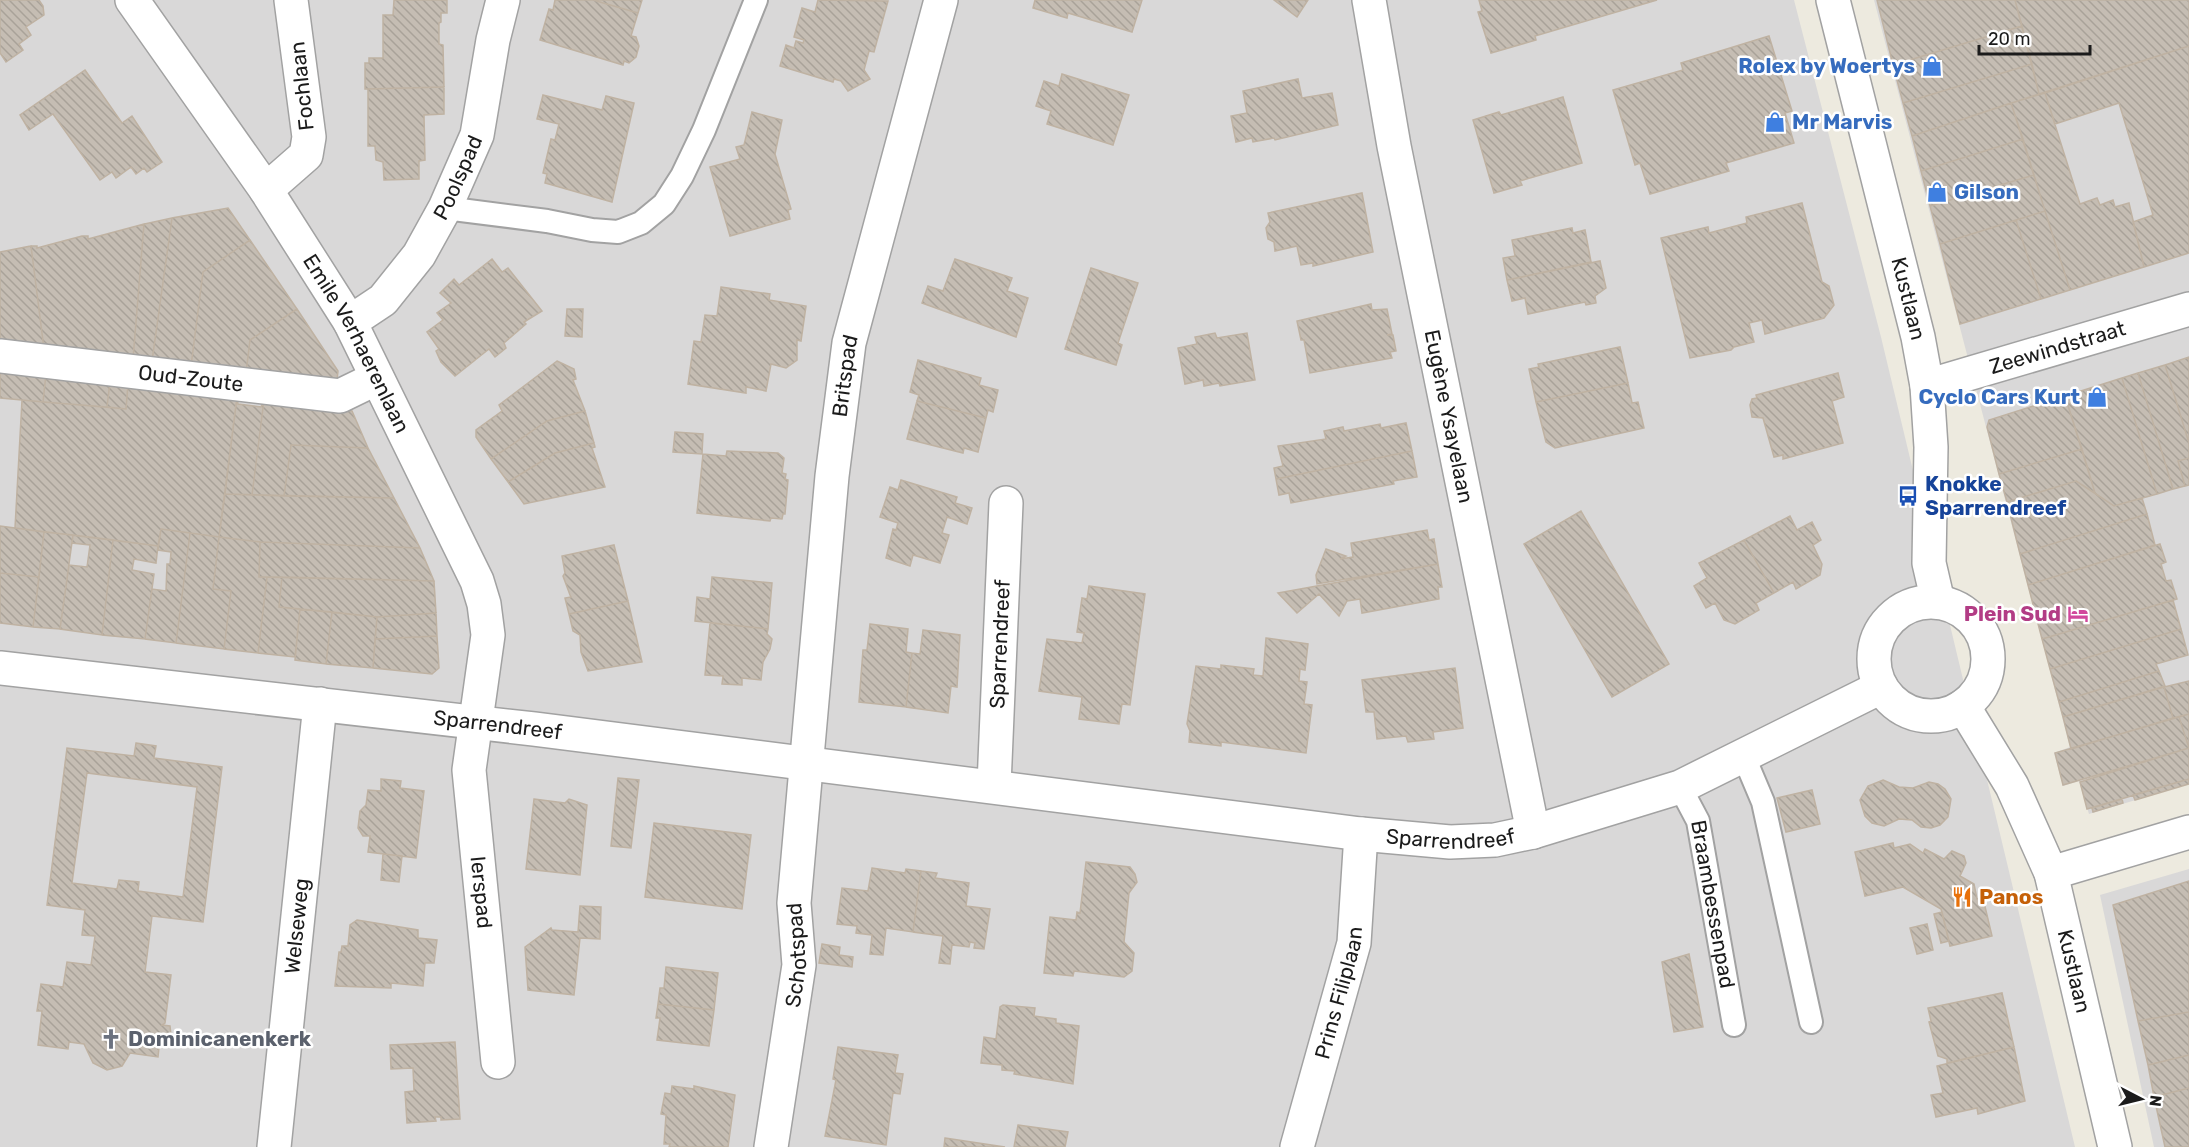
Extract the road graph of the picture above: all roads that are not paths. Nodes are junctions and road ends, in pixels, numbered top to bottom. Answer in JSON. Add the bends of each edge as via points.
{"nodes":[{"id":1,"x":132,"y":0,"type":"edge"},
{"id":2,"x":291,"y":0,"type":"edge"},
{"id":3,"x":503,"y":0,"type":"edge"},
{"id":4,"x":756,"y":0,"type":"edge"},
{"id":5,"x":941,"y":0,"type":"edge"},
{"id":6,"x":1369,"y":0,"type":"edge"},
{"id":7,"x":1833,"y":0,"type":"edge"},
{"id":8,"x":266,"y":190,"type":"junction"},
{"id":9,"x":445,"y":208,"type":"junction"},
{"id":10,"x":2189,"y":309,"type":"edge"},
{"id":11,"x":350,"y":322,"type":"junction"},
{"id":12,"x":0,"y":356,"type":"edge"},
{"id":13,"x":377,"y":378,"type":"junction"},
{"id":14,"x":1927,"y":386,"type":"junction"},
{"id":15,"x":1006,"y":503,"type":"dead end"},
{"id":16,"x":1938,"y":602,"type":"junction"},
{"id":17,"x":0,"y":668,"type":"edge"},
{"id":18,"x":1881,"y":687,"type":"junction"},
{"id":19,"x":320,"y":704,"type":"junction"},
{"id":20,"x":1963,"y":706,"type":"junction"},
{"id":21,"x":476,"y":723,"type":"junction"},
{"id":22,"x":1744,"y":757,"type":"junction"},
{"id":23,"x":806,"y":762,"type":"junction"},
{"id":24,"x":994,"y":786,"type":"junction"},
{"id":25,"x":1680,"y":787,"type":"junction"},
{"id":26,"x":1533,"y":832,"type":"junction"},
{"id":27,"x":2189,"y":832,"type":"edge"},
{"id":28,"x":1361,"y":834,"type":"junction"},
{"id":29,"x":2051,"y":873,"type":"junction"},
{"id":30,"x":1810,"y":1022,"type":"dead end"},
{"id":31,"x":1734,"y":1025,"type":"dead end"},
{"id":32,"x":498,"y":1062,"type":"dead end"},
{"id":33,"x":274,"y":1147,"type":"edge"},
{"id":34,"x":771,"y":1147,"type":"edge"},
{"id":35,"x":1297,"y":1147,"type":"edge"},
{"id":36,"x":2115,"y":1147,"type":"edge"}],
"edges":[{"from":1,"to":8,"type":"street","name":"Emile Verhaerenlaan"},
{"from":2,"to":8,"type":"street","name":"Fochlaan","via":[[309,137],[306,155]]},
{"from":3,"to":9,"type":"street","name":"Poolspad","via":[[477,135]]},
{"from":4,"to":9,"type":"lane","via":[[682,176],[664,204],[641,223],[618,232]]},
{"from":5,"to":23,"type":"street","name":"Britspad","via":[[849,343],[832,476]]},
{"from":6,"to":26,"type":"street","name":"Eugène Ysayelaan","via":[[1397,158]]},
{"from":7,"to":14,"type":"street","name":"Kustlaan","via":[[1896,242]]},
{"from":8,"to":11,"type":"street","name":"Emile Verhaerenlaan"},
{"from":9,"to":11,"type":"street","name":"Poolspad","via":[[419,255],[383,300]]},
{"from":10,"to":14,"type":"street","name":"Zeewindstraat"},
{"from":11,"to":13,"type":"street","name":"Emile Verhaerenlaan"},
{"from":12,"to":13,"type":"street","name":"Oud-Zoute","via":[[340,396]]},
{"from":13,"to":21,"type":"street","name":"Emile Verhaerenlaan","via":[[462,546],[484,604],[488,635]]},
{"from":14,"to":16,"type":"street","name":"Kustlaan","via":[[1931,447],[1929,563]]},
{"from":15,"to":24,"type":"street","name":"Sparrendreef"},
{"from":16,"to":18,"type":"street","via":[[1918,603],[1900,610],[1886,624],[1877,640],[1874,660]]},
{"from":16,"to":20,"type":"street","via":[[1972,619],[1983,636],[1988,655],[1986,674],[1977,692]]},
{"from":17,"to":19,"type":"street","name":"Sparrendreef"},
{"from":18,"to":20,"type":"street","via":[[1903,709],[1923,716],[1945,714]]},
{"from":18,"to":22,"type":"street","name":"Sparrendreef"},
{"from":19,"to":21,"type":"street","name":"Sparrendreef"},
{"from":19,"to":33,"type":"street","name":"Welseweg"},
{"from":20,"to":29,"type":"street","name":"Kustlaan","via":[[2012,786]]},
{"from":21,"to":23,"type":"street","name":"Sparrendreef"},
{"from":21,"to":32,"type":"street","name":"Ierspad","via":[[469,770]]},
{"from":22,"to":25,"type":"street","name":"Sparrendreef"},
{"from":22,"to":30,"type":"lane","via":[[1763,802]]},
{"from":23,"to":24,"type":"street","name":"Sparrendreef"},
{"from":23,"to":34,"type":"street","name":"Schotspad","via":[[794,903],[799,965]]},
{"from":24,"to":28,"type":"street","name":"Sparrendreef"},
{"from":25,"to":26,"type":"street","name":"Sparrendreef"},
{"from":25,"to":31,"type":"lane","name":"Braambessenpad","via":[[1698,821]]},
{"from":26,"to":28,"type":"street","name":"Sparrendreef","via":[[1495,840],[1450,842]]},
{"from":27,"to":29,"type":"street"},
{"from":28,"to":35,"type":"street","name":"Prins Filiplaan","via":[[1354,943]]},
{"from":29,"to":36,"type":"street","name":"Kustlaan"}]}
